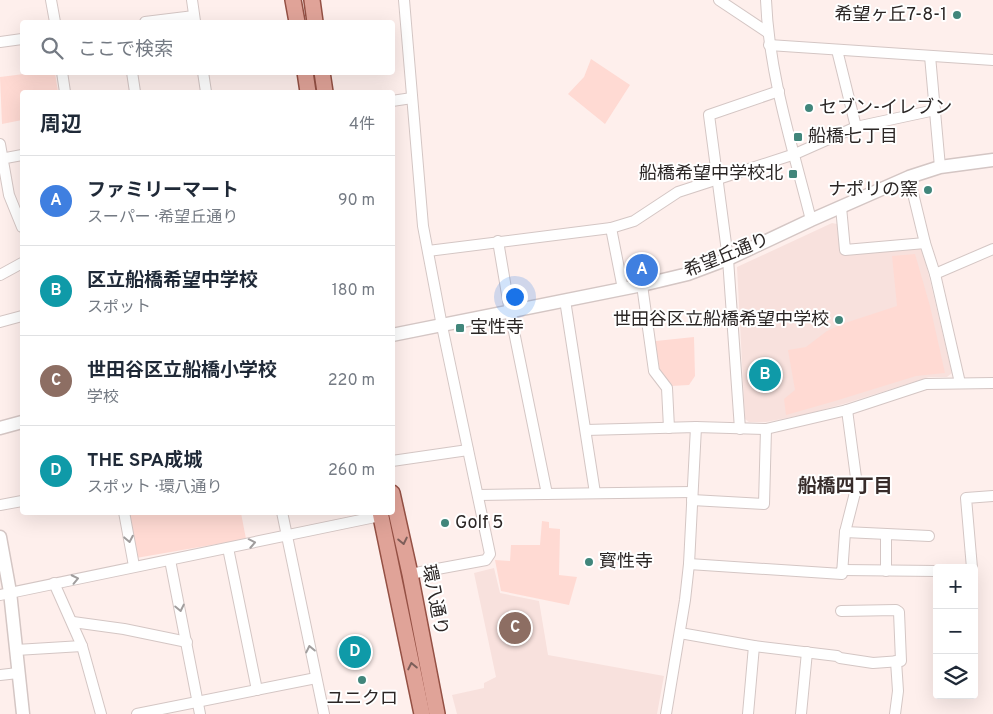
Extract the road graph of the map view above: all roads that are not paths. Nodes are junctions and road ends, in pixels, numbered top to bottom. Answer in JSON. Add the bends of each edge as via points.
{"nodes":[{"id":1,"x":52,"y":0,"type":"edge"},
{"id":2,"x":192,"y":0,"type":"edge"},
{"id":3,"x":293,"y":0,"type":"edge"},
{"id":4,"x":312,"y":0,"type":"edge"},
{"id":5,"x":404,"y":0,"type":"edge"},
{"id":6,"x":719,"y":0,"type":"edge"},
{"id":7,"x":766,"y":0,"type":"edge"},
{"id":8,"x":194,"y":19,"type":"edge"},
{"id":9,"x":55,"y":20,"type":"edge"},
{"id":10,"x":178,"y":20,"type":"edge"},
{"id":11,"x":297,"y":20,"type":"edge"},
{"id":12,"x":315,"y":20,"type":"edge"},
{"id":13,"x":767,"y":32,"type":"junction"},
{"id":14,"x":20,"y":40,"type":"edge"},
{"id":15,"x":0,"y":42,"type":"edge"},
{"id":16,"x":769,"y":45,"type":"junction"},
{"id":17,"x":837,"y":50,"type":"junction"},
{"id":18,"x":930,"y":56,"type":"junction"},
{"id":19,"x":993,"y":60,"type":"edge"},
{"id":20,"x":62,"y":75,"type":"edge"},
{"id":21,"x":132,"y":75,"type":"edge"},
{"id":22,"x":203,"y":75,"type":"edge"},
{"id":23,"x":305,"y":75,"type":"edge"},
{"id":24,"x":322,"y":75,"type":"edge"},
{"id":25,"x":65,"y":90,"type":"edge"},
{"id":26,"x":135,"y":90,"type":"edge"},
{"id":27,"x":206,"y":90,"type":"edge"},
{"id":28,"x":308,"y":90,"type":"edge"},
{"id":29,"x":325,"y":90,"type":"edge"},
{"id":30,"x":779,"y":92,"type":"junction"},
{"id":31,"x":412,"y":98,"type":"junction"},
{"id":32,"x":395,"y":101,"type":"edge"},
{"id":33,"x":935,"y":110,"type":"junction"},
{"id":34,"x":856,"y":127,"type":"junction"},
{"id":35,"x":0,"y":144,"type":"edge"},
{"id":36,"x":795,"y":154,"type":"junction"},
{"id":37,"x":20,"y":155,"type":"edge"},
{"id":38,"x":1,"y":159,"type":"edge"},
{"id":39,"x":993,"y":160,"type":"edge"},
{"id":40,"x":940,"y":167,"type":"junction"},
{"id":41,"x":910,"y":177,"type":"junction"},
{"id":42,"x":718,"y":180,"type":"junction"},
{"id":43,"x":4,"y":196,"type":"edge"},
{"id":44,"x":841,"y":207,"type":"junction"},
{"id":45,"x":811,"y":220,"type":"junction"},
{"id":46,"x":20,"y":224,"type":"edge"},
{"id":47,"x":611,"y":228,"type":"junction"},
{"id":48,"x":498,"y":241,"type":"junction"},
{"id":49,"x":925,"y":243,"type":"junction"},
{"id":50,"x":993,"y":249,"type":"edge"},
{"id":51,"x":428,"y":251,"type":"junction"},
{"id":52,"x":728,"y":259,"type":"junction"},
{"id":53,"x":20,"y":264,"type":"edge"},
{"id":54,"x":935,"y":274,"type":"junction"},
{"id":55,"x":0,"y":275,"type":"edge"},
{"id":56,"x":642,"y":285,"type":"junction"},
{"id":57,"x":623,"y":289,"type":"junction"},
{"id":58,"x":565,"y":300,"type":"junction"},
{"id":59,"x":510,"y":312,"type":"junction"},
{"id":60,"x":20,"y":317,"type":"edge"},
{"id":61,"x":0,"y":322,"type":"edge"},
{"id":62,"x":442,"y":326,"type":"junction"},
{"id":63,"x":395,"y":334,"type":"edge"},
{"id":64,"x":960,"y":382,"type":"junction"},
{"id":65,"x":993,"y":383,"type":"edge"},
{"id":66,"x":847,"y":410,"type":"junction"},
{"id":67,"x":20,"y":423,"type":"edge"},
{"id":68,"x":696,"y":427,"type":"junction"},
{"id":69,"x":0,"y":428,"type":"edge"},
{"id":70,"x":670,"y":428,"type":"junction"},
{"id":71,"x":740,"y":428,"type":"junction"},
{"id":72,"x":766,"y":429,"type":"junction"},
{"id":73,"x":586,"y":430,"type":"junction"},
{"id":74,"x":468,"y":450,"type":"junction"},
{"id":75,"x":395,"y":461,"type":"edge"},
{"id":76,"x":595,"y":493,"type":"junction"},
{"id":77,"x":547,"y":494,"type":"junction"},
{"id":78,"x":478,"y":495,"type":"junction"},
{"id":79,"x":692,"y":496,"type":"junction"},
{"id":80,"x":993,"y":496,"type":"edge"},
{"id":81,"x":20,"y":501,"type":"edge"},
{"id":82,"x":0,"y":505,"type":"edge"},
{"id":83,"x":395,"y":506,"type":"edge"},
{"id":84,"x":125,"y":515,"type":"edge"},
{"id":85,"x":283,"y":515,"type":"edge"},
{"id":86,"x":376,"y":515,"type":"edge"},
{"id":87,"x":380,"y":515,"type":"edge"},
{"id":88,"x":845,"y":532,"type":"junction"},
{"id":89,"x":287,"y":535,"type":"junction"},
{"id":90,"x":886,"y":535,"type":"junction"},
{"id":91,"x":929,"y":536,"type":"dead end"},
{"id":92,"x":0,"y":537,"type":"edge"},
{"id":93,"x":228,"y":548,"type":"junction"},
{"id":94,"x":170,"y":560,"type":"junction"},
{"id":95,"x":689,"y":564,"type":"junction"},
{"id":96,"x":972,"y":564,"type":"edge"},
{"id":97,"x":134,"y":566,"type":"junction"},
{"id":98,"x":842,"y":570,"type":"junction"},
{"id":99,"x":886,"y":571,"type":"junction"},
{"id":100,"x":933,"y":571,"type":"edge"},
{"id":101,"x":410,"y":574,"type":"junction"},
{"id":102,"x":54,"y":584,"type":"junction"},
{"id":103,"x":5,"y":593,"type":"edge"},
{"id":104,"x":841,"y":610,"type":"dead end"},
{"id":105,"x":73,"y":622,"type":"junction"},
{"id":106,"x":680,"y":633,"type":"junction"},
{"id":107,"x":187,"y":642,"type":"junction"},
{"id":108,"x":82,"y":646,"type":"junction"},
{"id":109,"x":754,"y":646,"type":"junction"},
{"id":110,"x":16,"y":650,"type":"junction"},
{"id":111,"x":807,"y":652,"type":"junction"},
{"id":112,"x":896,"y":661,"type":"junction"},
{"id":113,"x":18,"y":673,"type":"junction"},
{"id":114,"x":0,"y":676,"type":"edge"},
{"id":115,"x":316,"y":678,"type":"junction"},
{"id":116,"x":257,"y":690,"type":"junction"},
{"id":117,"x":198,"y":701,"type":"junction"},
{"id":118,"x":23,"y":714,"type":"edge"},
{"id":119,"x":101,"y":714,"type":"edge"},
{"id":120,"x":137,"y":714,"type":"edge"},
{"id":121,"x":200,"y":714,"type":"edge"},
{"id":122,"x":324,"y":714,"type":"edge"},
{"id":123,"x":432,"y":714,"type":"edge"},
{"id":124,"x":666,"y":714,"type":"edge"},
{"id":125,"x":748,"y":714,"type":"edge"},
{"id":126,"x":801,"y":714,"type":"edge"},
{"id":127,"x":895,"y":714,"type":"edge"}],
"edges":[{"from":1,"to":9,"type":"street"},
{"from":2,"to":8,"type":"street"},
{"from":3,"to":11,"type":"main road"},
{"from":4,"to":12,"type":"main road"},
{"from":5,"to":31,"type":"street"},
{"from":6,"to":13,"type":"street"},
{"from":7,"to":13,"type":"street"},
{"from":8,"to":10,"type":"street"},
{"from":13,"to":16,"type":"street"},
{"from":14,"to":15,"type":"street"},
{"from":16,"to":17,"type":"street"},
{"from":16,"to":30,"type":"street"},
{"from":17,"to":18,"type":"street"},
{"from":17,"to":34,"type":"street"},
{"from":18,"to":19,"type":"street"},
{"from":18,"to":33,"type":"street"},
{"from":20,"to":25,"type":"street"},
{"from":21,"to":26,"type":"street"},
{"from":22,"to":27,"type":"street"},
{"from":23,"to":28,"type":"main road"},
{"from":24,"to":29,"type":"main road"},
{"from":30,"to":36,"type":"street"},
{"from":30,"to":42,"type":"street","via":[[709,114]]},
{"from":31,"to":32,"type":"street"},
{"from":31,"to":51,"type":"street"},
{"from":33,"to":34,"type":"street"},
{"from":33,"to":40,"type":"street"},
{"from":34,"to":36,"type":"street"},
{"from":35,"to":38,"type":"street"},
{"from":36,"to":42,"type":"street"},
{"from":36,"to":45,"type":"street"},
{"from":37,"to":38,"type":"street"},
{"from":38,"to":43,"type":"street"},
{"from":39,"to":40,"type":"street","name":"希望丘通り"},
{"from":40,"to":41,"type":"street","name":"希望丘通り"},
{"from":41,"to":44,"type":"street","name":"希望丘通り"},
{"from":41,"to":49,"type":"street"},
{"from":42,"to":47,"type":"street","via":[[678,192],[634,220]]},
{"from":42,"to":52,"type":"street"},
{"from":43,"to":46,"type":"street"},
{"from":44,"to":45,"type":"street","name":"希望丘通り"},
{"from":44,"to":49,"type":"street","via":[[845,250]]},
{"from":45,"to":52,"type":"street","name":"希望丘通り"},
{"from":47,"to":48,"type":"street"},
{"from":47,"to":57,"type":"street"},
{"from":48,"to":51,"type":"street"},
{"from":48,"to":59,"type":"street"},
{"from":49,"to":54,"type":"street"},
{"from":50,"to":54,"type":"street"},
{"from":51,"to":62,"type":"street"},
{"from":52,"to":56,"type":"street","name":"希望丘通り","via":[[688,274]]},
{"from":52,"to":71,"type":"street"},
{"from":53,"to":55,"type":"street"},
{"from":54,"to":64,"type":"street"},
{"from":56,"to":57,"type":"street","name":"希望丘通り"},
{"from":56,"to":70,"type":"street","via":[[654,371],[667,388]]},
{"from":57,"to":58,"type":"street","name":"希望丘通り"},
{"from":58,"to":59,"type":"street","name":"希望丘通り"},
{"from":58,"to":73,"type":"street"},
{"from":59,"to":62,"type":"street","name":"希望丘通り"},
{"from":59,"to":77,"type":"street"},
{"from":60,"to":61,"type":"street"},
{"from":62,"to":63,"type":"street","name":"希望丘通り"},
{"from":62,"to":74,"type":"street"},
{"from":64,"to":65,"type":"street"},
{"from":64,"to":66,"type":"street","via":[[926,384]]},
{"from":66,"to":72,"type":"street"},
{"from":66,"to":88,"type":"street","via":[[857,485]]},
{"from":67,"to":69,"type":"street"},
{"from":68,"to":70,"type":"street"},
{"from":68,"to":71,"type":"street"},
{"from":68,"to":79,"type":"street"},
{"from":70,"to":73,"type":"street"},
{"from":71,"to":72,"type":"street"},
{"from":72,"to":79,"type":"street","via":[[764,504]]},
{"from":73,"to":76,"type":"street"},
{"from":74,"to":75,"type":"street"},
{"from":74,"to":78,"type":"street"},
{"from":76,"to":77,"type":"street"},
{"from":76,"to":79,"type":"street"},
{"from":77,"to":78,"type":"street"},
{"from":78,"to":101,"type":"street","via":[[490,554],[486,560]]},
{"from":79,"to":95,"type":"street"},
{"from":80,"to":96,"type":"street","via":[[966,498]]},
{"from":81,"to":82,"type":"street"},
{"from":83,"to":101,"type":"main road","name":"環八通り","one_way":true},
{"from":84,"to":97,"type":"street","one_way":true},
{"from":85,"to":89,"type":"street"},
{"from":86,"to":89,"type":"street"},
{"from":123,"to":87,"type":"main road","name":"環八通り","one_way":true},
{"from":88,"to":90,"type":"street"},
{"from":88,"to":98,"type":"street"},
{"from":93,"to":89,"type":"street","one_way":true},
{"from":115,"to":89,"type":"street","one_way":true},
{"from":90,"to":91,"type":"street"},
{"from":90,"to":99,"type":"street"},
{"from":92,"to":103,"type":"street"},
{"from":93,"to":94,"type":"street"},
{"from":93,"to":116,"type":"street"},
{"from":94,"to":97,"type":"street"},
{"from":94,"to":107,"type":"street","one_way":true},
{"from":95,"to":98,"type":"street","via":[[842,574]]},
{"from":95,"to":106,"type":"street"},
{"from":102,"to":97,"type":"street","one_way":true},
{"from":98,"to":99,"type":"street"},
{"from":99,"to":100,"type":"street"},
{"from":101,"to":123,"type":"main road","name":"環八通り"},
{"from":102,"to":103,"type":"street"},
{"from":102,"to":105,"type":"street"},
{"from":103,"to":110,"type":"street"},
{"from":104,"to":112,"type":"street","via":[[899,612],[901,661]]},
{"from":105,"to":107,"type":"street"},
{"from":105,"to":108,"type":"street"},
{"from":106,"to":109,"type":"street"},
{"from":106,"to":124,"type":"street"},
{"from":107,"to":117,"type":"street"},
{"from":108,"to":110,"type":"street"},
{"from":108,"to":119,"type":"street"},
{"from":109,"to":111,"type":"street"},
{"from":109,"to":125,"type":"street"},
{"from":110,"to":113,"type":"street"},
{"from":111,"to":112,"type":"street","via":[[873,663]]},
{"from":111,"to":126,"type":"street"},
{"from":112,"to":127,"type":"street","via":[[898,691]]},
{"from":113,"to":114,"type":"street"},
{"from":113,"to":118,"type":"street"},
{"from":115,"to":116,"type":"street"},
{"from":115,"to":122,"type":"street"},
{"from":116,"to":117,"type":"street"},
{"from":117,"to":120,"type":"street"},
{"from":117,"to":121,"type":"street"}]}
